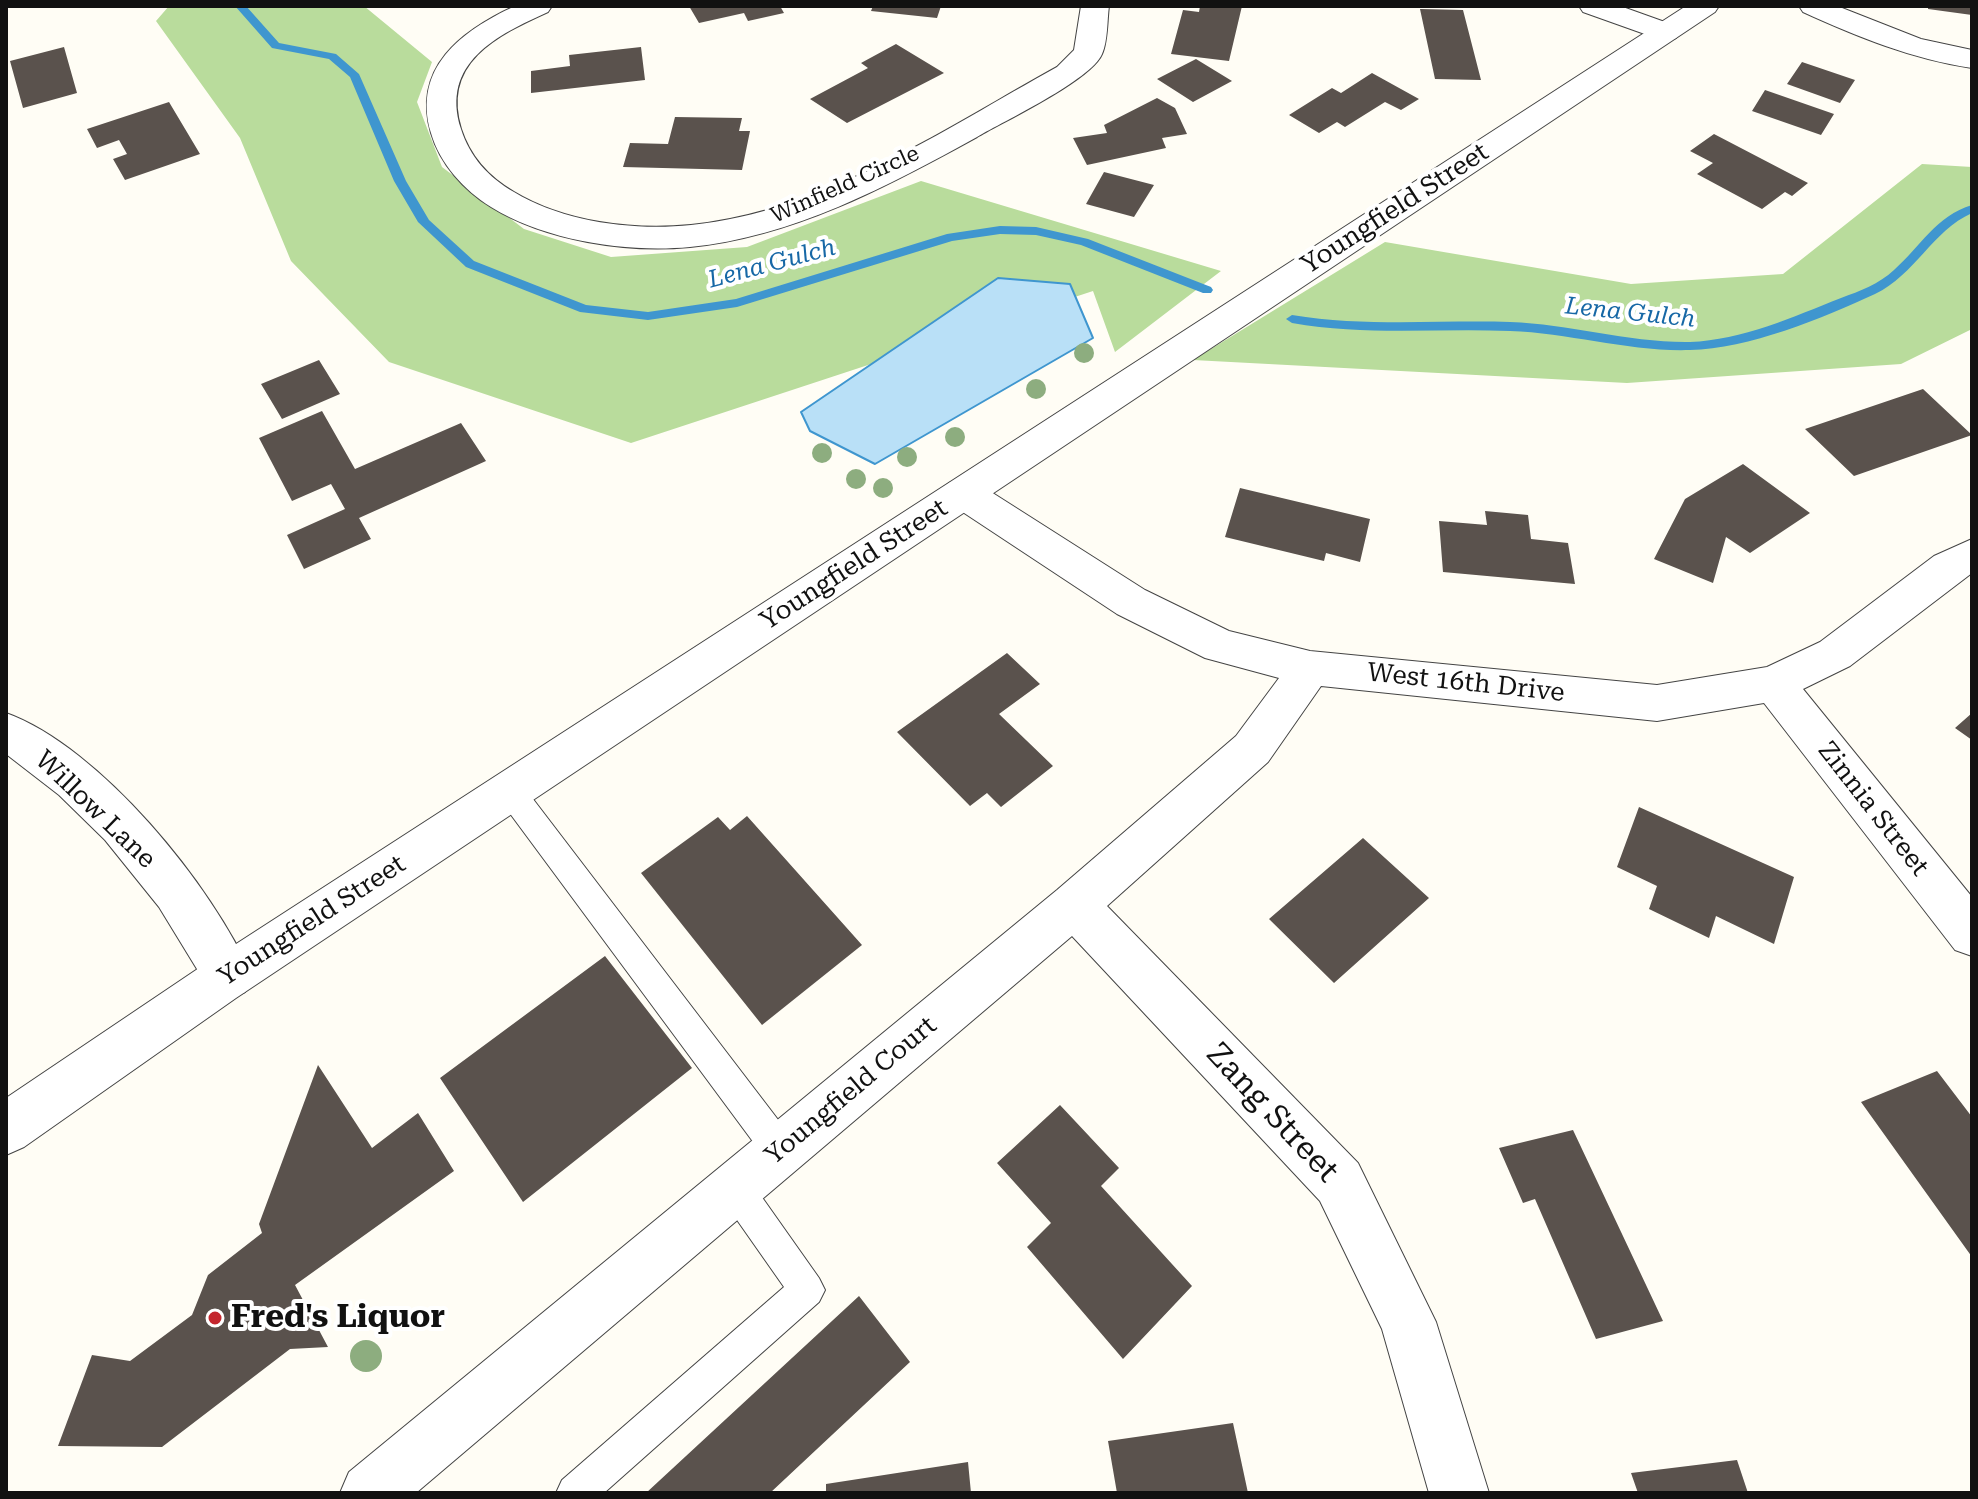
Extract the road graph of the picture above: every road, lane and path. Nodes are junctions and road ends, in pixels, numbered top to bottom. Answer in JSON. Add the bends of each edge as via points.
{"nodes":[{"id":1,"x":1095,"y":6,"type":"edge"},
{"id":2,"x":1593,"y":6,"type":"edge"},
{"id":3,"x":1705,"y":6,"type":"edge"},
{"id":4,"x":1813,"y":6,"type":"edge"},
{"id":5,"x":532,"y":9,"type":"edge"},
{"id":6,"x":1666,"y":32,"type":"junction"},
{"id":7,"x":1972,"y":59,"type":"edge"},
{"id":8,"x":963,"y":493,"type":"junction"},
{"id":9,"x":1972,"y":554,"type":"edge"},
{"id":10,"x":1310,"y":668,"type":"junction"},
{"id":11,"x":1774,"y":684,"type":"junction"},
{"id":12,"x":6,"y":732,"type":"edge"},
{"id":13,"x":510,"y":791,"type":"junction"},
{"id":14,"x":1074,"y":905,"type":"junction"},
{"id":15,"x":1972,"y":934,"type":"edge"},
{"id":16,"x":228,"y":976,"type":"junction"},
{"id":17,"x":6,"y":1129,"type":"edge"},
{"id":18,"x":780,"y":1150,"type":"junction"},
{"id":19,"x":735,"y":1188,"type":"junction"},
{"id":20,"x":370,"y":1493,"type":"edge"},
{"id":21,"x":575,"y":1493,"type":"edge"},
{"id":22,"x":1459,"y":1493,"type":"edge"}],
"edges":[{"from":1,"to":5,"type":"street","name":"Winfield Circle","via":[[1088,53],[1067,73],[858,184],[748,227],[632,237],[582,230],[533,214],[487,190],[457,163],[443,131],[443,76],[458,54]]},
{"from":2,"to":6,"type":"street"},
{"from":3,"to":6,"type":"street","name":"Youngfield Street"},
{"from":4,"to":7,"type":"street","via":[[1903,44]]},
{"from":6,"to":8,"type":"street","name":"Youngfield Street"},
{"from":8,"to":10,"type":"street","name":"West 16th Drive","via":[[1156,615],[1220,646]]},
{"from":8,"to":13,"type":"street","name":"Youngfield Street"},
{"from":9,"to":11,"type":"street","name":"West 16th Drive","via":[[1835,654]]},
{"from":10,"to":11,"type":"street","name":"West 16th Drive","via":[[1657,703]]},
{"from":10,"to":14,"type":"street","name":"Youngfield Court","via":[[1252,749]]},
{"from":11,"to":15,"type":"street","name":"Zinnia Street"},
{"from":12,"to":16,"type":"street","name":"Willow Lane","via":[[70,779],[126,832],[175,890]]},
{"from":13,"to":16,"type":"street","name":"Youngfield Street"},
{"from":13,"to":18,"type":"lane"},
{"from":14,"to":18,"type":"street","name":"Youngfield Court"},
{"from":14,"to":22,"type":"street","name":"Zang Street","via":[[1339,1182],[1408,1322]]},
{"from":16,"to":17,"type":"street","name":"Youngfield Street"},
{"from":18,"to":19,"type":"street","name":"Youngfield Court"},
{"from":19,"to":20,"type":"street","name":"Youngfield Court"},
{"from":19,"to":21,"type":"lane","via":[[807,1290]]}]}
